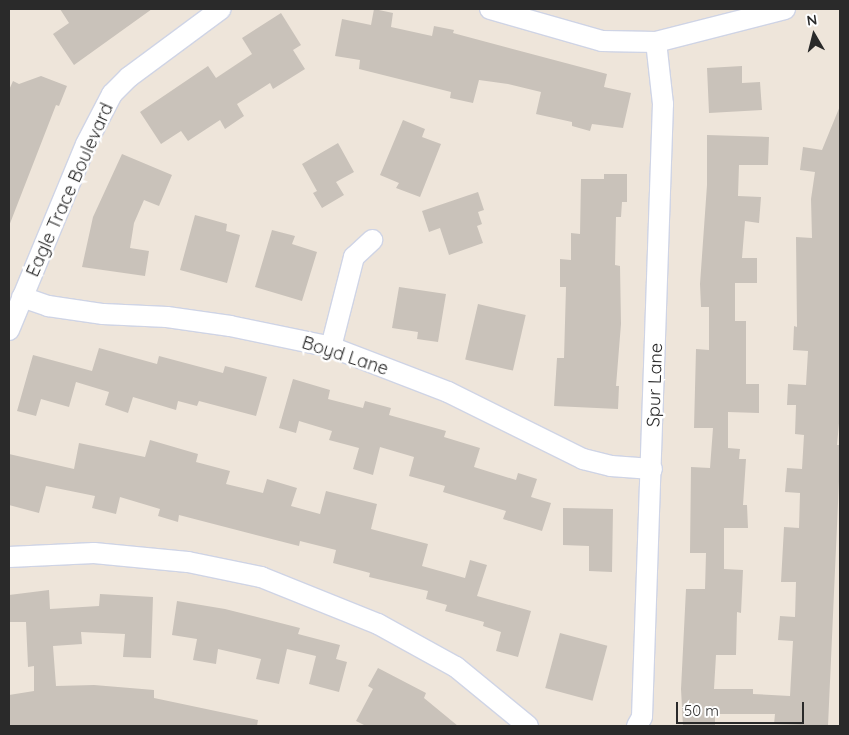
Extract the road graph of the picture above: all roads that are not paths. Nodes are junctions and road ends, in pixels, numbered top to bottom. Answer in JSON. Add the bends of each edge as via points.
{"nodes":[{"id":1,"x":220,"y":9,"type":"edge"},
{"id":2,"x":490,"y":9,"type":"edge"},
{"id":3,"x":785,"y":9,"type":"edge"},
{"id":4,"x":656,"y":42,"type":"junction"},
{"id":5,"x":372,"y":240,"type":"dead end"},
{"id":6,"x":22,"y":297,"type":"junction"},
{"id":7,"x":9,"y":330,"type":"edge"},
{"id":8,"x":330,"y":347,"type":"junction"},
{"id":9,"x":652,"y":469,"type":"junction"},
{"id":10,"x":9,"y":557,"type":"edge"},
{"id":11,"x":528,"y":726,"type":"edge"},
{"id":12,"x":637,"y":726,"type":"edge"}],
"edges":[{"from":1,"to":6,"type":"street","name":"Eagle Trace Boulevard","via":[[129,77],[112,94],[86,144]]},
{"from":2,"to":4,"type":"street","via":[[602,42]]},
{"from":3,"to":4,"type":"street"},
{"from":4,"to":9,"type":"street","name":"Spur Lane","via":[[663,104]]},
{"from":5,"to":8,"type":"street","via":[[354,257]]},
{"from":6,"to":7,"type":"street","name":"Eagle Trace Boulevard"},
{"from":6,"to":8,"type":"street","name":"Boyd Lane","via":[[48,306],[230,326]]},
{"from":8,"to":9,"type":"street","name":"Boyd Lane","via":[[448,392],[583,459],[611,466]]},
{"from":9,"to":12,"type":"street","name":"Spur Lane","via":[[642,717]]},
{"from":10,"to":11,"type":"street","via":[[94,553],[188,562],[261,577],[378,624],[456,667]]}]}
